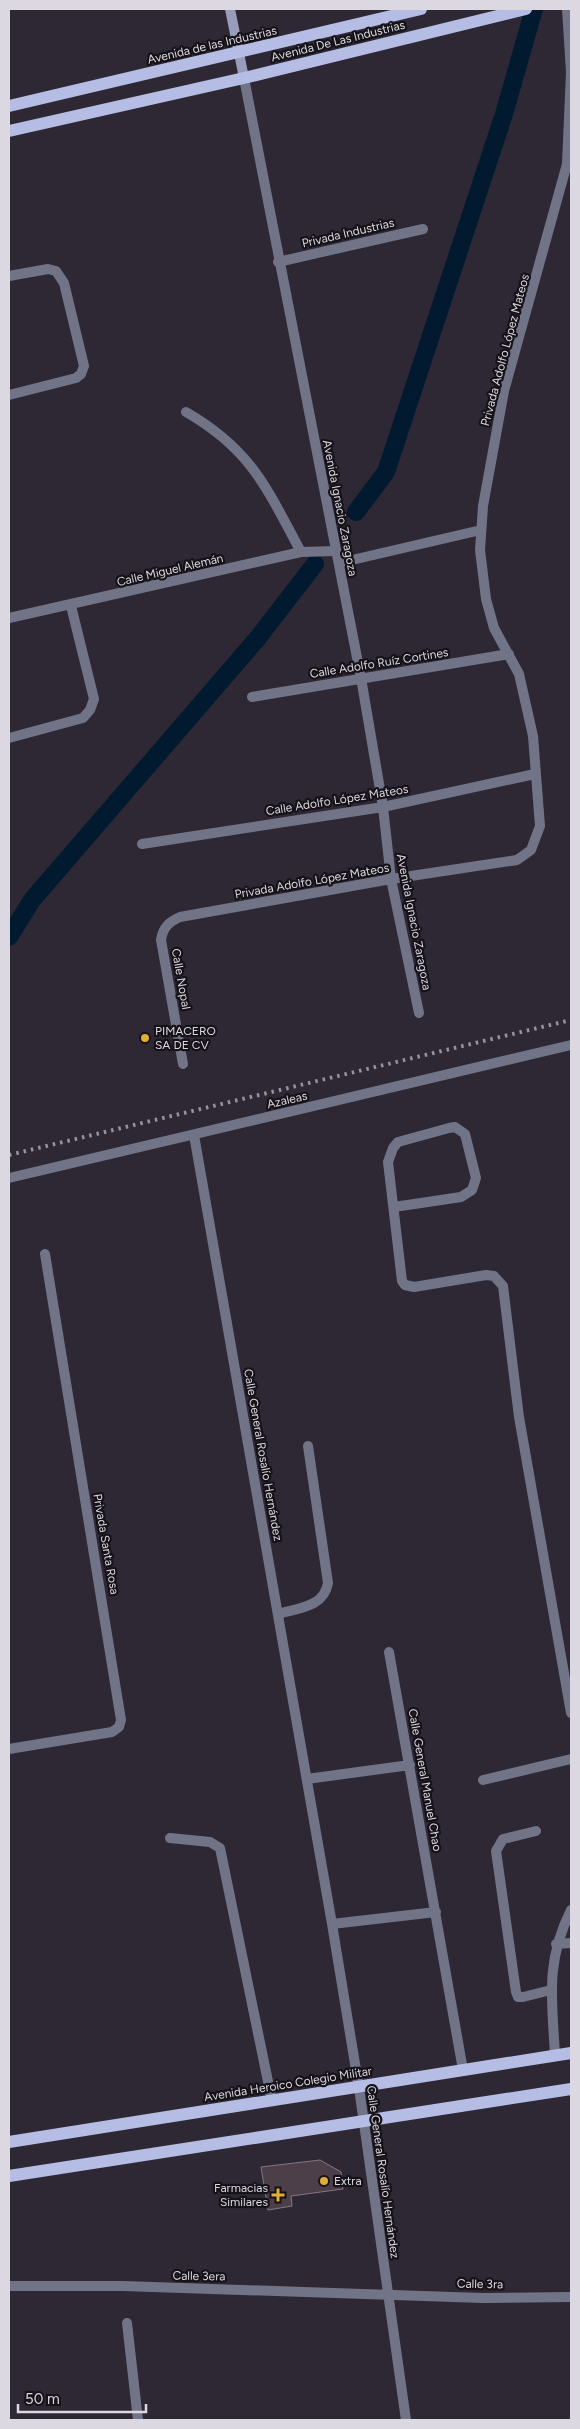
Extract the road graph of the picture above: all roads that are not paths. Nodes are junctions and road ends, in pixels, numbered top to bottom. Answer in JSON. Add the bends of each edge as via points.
{"nodes":[{"id":1,"x":230,"y":9,"type":"edge"},
{"id":2,"x":421,"y":9,"type":"edge"},
{"id":3,"x":524,"y":9,"type":"edge"},
{"id":4,"x":567,"y":9,"type":"edge"},
{"id":5,"x":238,"y":53,"type":"junction"},
{"id":6,"x":244,"y":78,"type":"junction"},
{"id":7,"x":9,"y":106,"type":"edge"},
{"id":8,"x":9,"y":131,"type":"edge"},
{"id":9,"x":423,"y":229,"type":"dead end"},
{"id":10,"x":278,"y":262,"type":"junction"},
{"id":11,"x":9,"y":276,"type":"edge"},
{"id":12,"x":9,"y":395,"type":"edge"},
{"id":13,"x":186,"y":412,"type":"dead end"},
{"id":14,"x":482,"y":530,"type":"junction"},
{"id":15,"x":336,"y":551,"type":"junction"},
{"id":16,"x":301,"y":552,"type":"junction"},
{"id":17,"x":339,"y":563,"type":"junction"},
{"id":18,"x":71,"y":606,"type":"junction"},
{"id":19,"x":9,"y":618,"type":"edge"},
{"id":20,"x":509,"y":654,"type":"junction"},
{"id":21,"x":361,"y":678,"type":"junction"},
{"id":22,"x":252,"y":696,"type":"dead end"},
{"id":23,"x":9,"y":738,"type":"edge"},
{"id":24,"x":535,"y":774,"type":"junction"},
{"id":25,"x":383,"y":807,"type":"junction"},
{"id":26,"x":142,"y":844,"type":"dead end"},
{"id":27,"x":391,"y":879,"type":"junction"},
{"id":28,"x":164,"y":928,"type":"joint"},
{"id":29,"x":419,"y":1013,"type":"dead end"},
{"id":30,"x":571,"y":1045,"type":"edge"},
{"id":31,"x":183,"y":1064,"type":"dead end"},
{"id":32,"x":194,"y":1135,"type":"junction"},
{"id":33,"x":9,"y":1178,"type":"edge"},
{"id":34,"x":394,"y":1207,"type":"junction"},
{"id":35,"x":45,"y":1254,"type":"dead end"},
{"id":36,"x":308,"y":1446,"type":"dead end"},
{"id":37,"x":278,"y":1614,"type":"junction"},
{"id":38,"x":389,"y":1652,"type":"dead end"},
{"id":39,"x":571,"y":1713,"type":"edge"},
{"id":40,"x":9,"y":1749,"type":"edge"},
{"id":41,"x":571,"y":1759,"type":"edge"},
{"id":42,"x":410,"y":1765,"type":"junction"},
{"id":43,"x":307,"y":1780,"type":"junction"},
{"id":44,"x":483,"y":1780,"type":"dead end"},
{"id":45,"x":536,"y":1831,"type":"dead end"},
{"id":46,"x":170,"y":1838,"type":"dead end"},
{"id":47,"x":571,"y":1910,"type":"edge"},
{"id":48,"x":436,"y":1912,"type":"junction"},
{"id":49,"x":332,"y":1924,"type":"junction"},
{"id":50,"x":571,"y":1943,"type":"edge"},
{"id":51,"x":556,"y":1944,"type":"junction"},
{"id":52,"x":551,"y":1990,"type":"junction"},
{"id":53,"x":571,"y":2053,"type":"edge"},
{"id":54,"x":555,"y":2055,"type":"junction"},
{"id":55,"x":463,"y":2070,"type":"junction"},
{"id":56,"x":359,"y":2088,"type":"junction"},
{"id":57,"x":571,"y":2089,"type":"edge"},
{"id":58,"x":272,"y":2101,"type":"junction"},
{"id":59,"x":362,"y":2120,"type":"junction"},
{"id":60,"x":9,"y":2142,"type":"edge"},
{"id":61,"x":9,"y":2176,"type":"edge"},
{"id":62,"x":9,"y":2286,"type":"edge"},
{"id":63,"x":388,"y":2293,"type":"junction"},
{"id":64,"x":571,"y":2297,"type":"edge"},
{"id":65,"x":127,"y":2323,"type":"dead end"},
{"id":66,"x":138,"y":2420,"type":"edge"},
{"id":67,"x":406,"y":2420,"type":"edge"}],
"edges":[{"from":1,"to":5,"type":"main road","name":"Avenida Ignacio Zaragoza"},
{"from":2,"to":5,"type":"main road","name":"Avenida de las Industrias"},
{"from":3,"to":6,"type":"main road","name":"Avenida De Las Industrias"},
{"from":4,"to":14,"type":"street","name":"Privada Adolfo López Mateos","via":[[571,72],[567,164],[504,391],[487,478]]},
{"from":5,"to":6,"type":"main road","name":"Avenida Ignacio Zaragoza"},
{"from":5,"to":7,"type":"main road","name":"Avenida de las Industrias"},
{"from":6,"to":8,"type":"main road"},
{"from":6,"to":10,"type":"street","name":"Avenida Ignacio Zaragoza"},
{"from":9,"to":10,"type":"street","name":"Privada Industrias"},
{"from":10,"to":15,"type":"street","name":"Avenida Ignacio Zaragoza"},
{"from":11,"to":12,"type":"street","via":[[48,269],[56,271],[64,283],[84,366],[76,378]]},
{"from":13,"to":16,"type":"street","via":[[211,426],[233,445],[260,476]]},
{"from":14,"to":17,"type":"street"},
{"from":14,"to":20,"type":"street","name":"Privada Adolfo López Mateos","via":[[480,550],[486,599],[494,628]]},
{"from":15,"to":16,"type":"street","name":"Calle Miguel Alemán"},
{"from":15,"to":17,"type":"street","name":"Avenida Ignacio Zaragoza"},
{"from":16,"to":18,"type":"street","name":"Calle Miguel Alemán"},
{"from":17,"to":21,"type":"street","name":"Avenida Ignacio Zaragoza"},
{"from":18,"to":19,"type":"street","name":"Calle Miguel Alemán"},
{"from":18,"to":23,"type":"street","via":[[94,699],[90,710],[83,718]]},
{"from":20,"to":21,"type":"street","name":"Calle Adolfo Ruíz Cortines"},
{"from":20,"to":24,"type":"street","name":"Privada Adolfo López Mateos","via":[[520,674],[528,704]]},
{"from":21,"to":22,"type":"street","name":"Calle Adolfo Ruíz Cortines"},
{"from":21,"to":25,"type":"street","name":"Avenida Ignacio Zaragoza"},
{"from":24,"to":25,"type":"street","name":"Calle Adolfo López Mateos"},
{"from":24,"to":27,"type":"street","name":"Privada Adolfo López Mateos","via":[[540,826],[531,850],[516,860]]},
{"from":25,"to":26,"type":"street","name":"Calle Adolfo López Mateos"},
{"from":25,"to":27,"type":"street","name":"Avenida Ignacio Zaragoza"},
{"from":27,"to":28,"type":"street","name":"Privada Adolfo López Mateos","via":[[180,917]]},
{"from":27,"to":29,"type":"street","name":"Avenida Ignacio Zaragoza"},
{"from":28,"to":31,"type":"street","name":"Calle Nopal","via":[[161,940]]},
{"from":30,"to":32,"type":"street","name":"Azaleas"},
{"from":32,"to":33,"type":"street","name":"Azaleas"},
{"from":32,"to":37,"type":"street","name":"Calle General Rosalío Hernández"},
{"from":34,"to":34,"type":"street","via":[[461,1197],[472,1190],[476,1178],[465,1134],[455,1127],[398,1142],[388,1162]]},
{"from":34,"to":39,"type":"street","via":[[402,1281],[405,1284],[414,1287],[486,1275],[494,1276],[503,1286],[519,1417]]},
{"from":35,"to":40,"type":"street","name":"Privada Santa Rosa","via":[[122,1720],[112,1732]]},
{"from":36,"to":37,"type":"street","via":[[327,1590],[318,1602]]},
{"from":37,"to":43,"type":"street","name":"Calle General Rosalío Hernández"},
{"from":38,"to":42,"type":"street","name":"Calle General Manuel Chao"},
{"from":41,"to":44,"type":"street"},
{"from":42,"to":43,"type":"street"},
{"from":42,"to":48,"type":"street","name":"Calle General Manuel Chao"},
{"from":43,"to":49,"type":"street","name":"Calle General Rosalío Hernández"},
{"from":45,"to":52,"type":"street","via":[[503,1840],[496,1851],[516,1992],[518,1997],[522,1997]]},
{"from":46,"to":58,"type":"street","via":[[210,1842],[220,1848]]},
{"from":47,"to":51,"type":"street"},
{"from":48,"to":49,"type":"street"},
{"from":48,"to":55,"type":"street","name":"Calle General Manuel Chao"},
{"from":49,"to":56,"type":"street","name":"Calle General Rosalío Hernández"},
{"from":50,"to":51,"type":"street"},
{"from":51,"to":52,"type":"street"},
{"from":52,"to":54,"type":"street"},
{"from":53,"to":54,"type":"main road","name":"Avenida Heroico Colegio Militar"},
{"from":54,"to":55,"type":"main road","name":"Avenida Heroico Colegio Militar"},
{"from":55,"to":56,"type":"main road","name":"Avenida Heroico Colegio Militar"},
{"from":56,"to":58,"type":"main road","name":"Avenida Heroico Colegio Militar"},
{"from":56,"to":59,"type":"street","name":"Calle General Rosalío Hernández"},
{"from":57,"to":59,"type":"main road"},
{"from":58,"to":60,"type":"main road","name":"Avenida Heroico Colegio Militar"},
{"from":59,"to":61,"type":"main road"},
{"from":59,"to":63,"type":"street","name":"Calle General Rosalío Hernández"},
{"from":62,"to":63,"type":"street","name":"Calle 3era"},
{"from":63,"to":64,"type":"street","name":"Calle 3ra","via":[[483,2298]]},
{"from":63,"to":67,"type":"street","name":"Calle General Rosalío Hernández"},
{"from":65,"to":66,"type":"street"}]}
